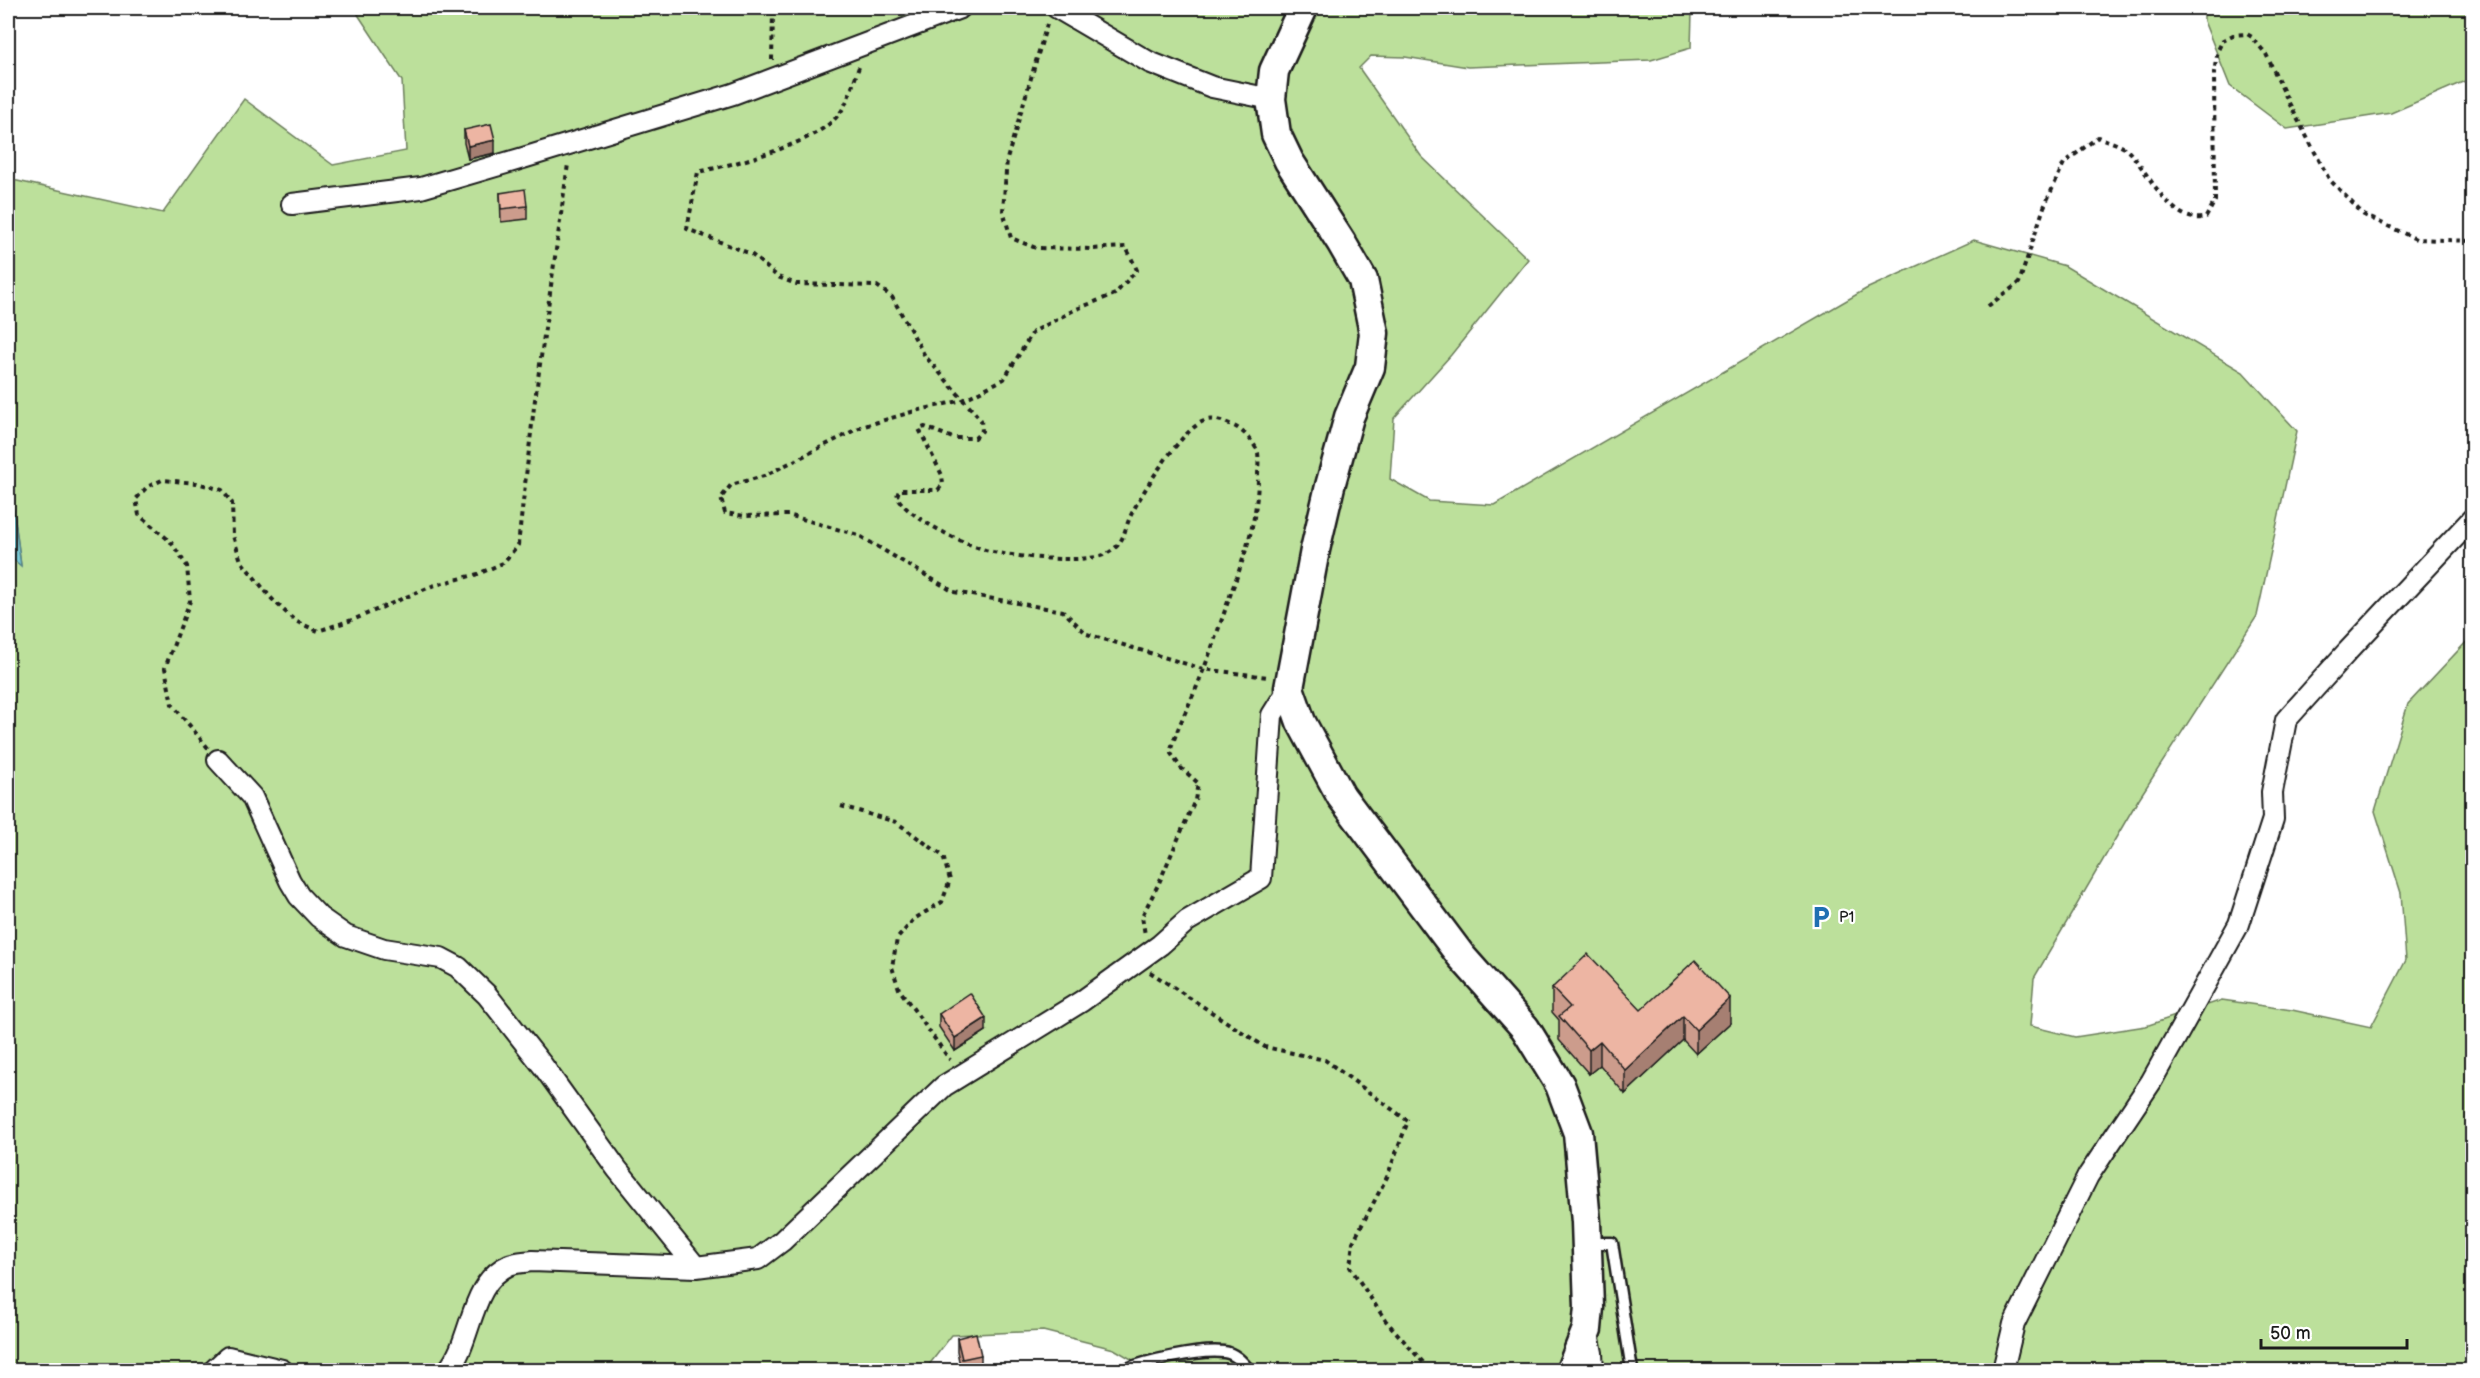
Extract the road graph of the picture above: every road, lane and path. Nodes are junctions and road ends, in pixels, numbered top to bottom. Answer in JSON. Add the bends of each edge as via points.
{"nodes":[{"id":1,"x":776,"y":8,"type":"edge"},
{"id":2,"x":960,"y":8,"type":"edge"},
{"id":3,"x":1303,"y":8,"type":"edge"},
{"id":4,"x":1053,"y":13,"type":"edge"},
{"id":5,"x":869,"y":41,"type":"junction"},
{"id":6,"x":772,"y":79,"type":"junction"},
{"id":7,"x":1271,"y":99,"type":"junction"},
{"id":8,"x":571,"y":142,"type":"junction"},
{"id":9,"x":292,"y":204,"type":"dead end"},
{"id":10,"x":2472,"y":240,"type":"edge"},
{"id":11,"x":1988,"y":306,"type":"dead end"},
{"id":12,"x":963,"y":400,"type":"junction"},
{"id":13,"x":2472,"y":519,"type":"edge"},
{"id":14,"x":1203,"y":669,"type":"junction"},
{"id":15,"x":1289,"y":684,"type":"junction"},
{"id":16,"x":218,"y":760,"type":"joint"},
{"id":17,"x":841,"y":806,"type":"dead end"},
{"id":18,"x":1147,"y":953,"type":"junction"},
{"id":19,"x":961,"y":1076,"type":"junction"},
{"id":20,"x":1587,"y":1244,"type":"junction"},
{"id":21,"x":696,"y":1267,"type":"junction"},
{"id":22,"x":1587,"y":1329,"type":"junction"},
{"id":23,"x":214,"y":1371,"type":"edge"},
{"id":24,"x":282,"y":1371,"type":"edge"},
{"id":25,"x":448,"y":1371,"type":"edge"},
{"id":26,"x":1124,"y":1371,"type":"edge"},
{"id":27,"x":1249,"y":1371,"type":"edge"},
{"id":28,"x":1430,"y":1371,"type":"edge"},
{"id":29,"x":1571,"y":1371,"type":"edge"},
{"id":30,"x":1593,"y":1371,"type":"edge"},
{"id":31,"x":1632,"y":1371,"type":"edge"},
{"id":32,"x":2003,"y":1371,"type":"edge"}],
"edges":[{"from":1,"to":6,"type":"path"},
{"from":2,"to":5,"type":"street"},
{"from":3,"to":7,"type":"street","via":[[1274,71]]},
{"from":4,"to":7,"type":"street","via":[[1149,62],[1212,87]]},
{"from":4,"to":12,"type":"path","via":[[1007,159],[1003,211],[1011,238],[1036,248],[1126,247],[1137,270],[1115,294],[1033,332],[1004,379]]},
{"from":5,"to":6,"type":"street"},
{"from":5,"to":12,"type":"path","via":[[840,114],[820,130],[733,165],[698,172],[687,229],[751,254],[778,277],[796,284],[878,286],[892,297],[925,356]]},
{"from":6,"to":8,"type":"street"},
{"from":7,"to":15,"type":"street","via":[[1276,134],[1289,161],[1363,280],[1374,333],[1370,367],[1336,460]]},
{"from":8,"to":9,"type":"street","via":[[421,188]]},
{"from":8,"to":16,"type":"path","via":[[518,545],[503,563],[318,630],[295,621],[241,561],[233,536],[232,503],[222,490],[162,480],[147,487],[136,499],[139,516],[170,541],[187,566],[190,601],[165,668],[172,704]]},
{"from":10,"to":11,"type":"path","via":[[2416,238],[2364,215],[2329,179],[2265,54],[2252,37],[2240,34],[2223,40],[2218,50],[2214,72],[2215,201],[2206,217],[2196,220],[2171,206],[2127,149],[2098,137],[2064,163],[2044,207],[2019,283]]},
{"from":12,"to":14,"type":"path","via":[[861,427],[764,476],[731,485],[721,498],[725,513],[788,516],[858,535],[954,592],[1063,611],[1087,634]]},
{"from":12,"to":14,"type":"path","via":[[981,420],[982,431],[975,438],[953,438],[925,426],[919,429],[943,484],[938,490],[904,488],[897,496],[916,518],[992,552],[1046,558],[1105,554],[1121,544],[1142,496],[1174,448],[1196,426],[1216,419],[1238,428],[1250,440],[1257,452],[1257,496],[1248,545]]},
{"from":13,"to":32,"type":"street","via":[[2286,720],[2272,792],[2273,819],[2239,924],[2151,1082],[2088,1176],[2013,1324]]},
{"from":14,"to":15,"type":"path"},
{"from":14,"to":18,"type":"path","via":[[1170,752],[1198,783],[1195,800],[1142,916]]},
{"from":15,"to":18,"type":"street","via":[[1272,715],[1261,878],[1187,921]]},
{"from":15,"to":20,"type":"street","via":[[1301,722],[1341,796],[1461,956],[1525,1028],[1560,1085],[1578,1133]]},
{"from":16,"to":21,"type":"street","via":[[252,797],[299,896],[319,917],[346,936],[384,949],[441,958],[458,967],[501,1013]]},
{"from":17,"to":19,"type":"path","via":[[896,822],[943,856],[950,880],[942,902],[914,919],[897,939],[892,967],[899,989]]},
{"from":18,"to":19,"type":"street","via":[[1082,1001]]},
{"from":18,"to":28,"type":"path","via":[[1150,972],[1265,1047],[1325,1060],[1408,1121],[1387,1177],[1353,1242],[1350,1267],[1386,1321]]},
{"from":19,"to":21,"type":"street","via":[[944,1086],[782,1241],[758,1259]]},
{"from":20,"to":22,"type":"street"},
{"from":20,"to":31,"type":"lane","via":[[1612,1242]]},
{"from":21,"to":25,"type":"street","via":[[532,1262],[510,1265],[489,1281],[473,1310],[458,1359]]},
{"from":22,"to":29,"type":"street"},
{"from":22,"to":30,"type":"street"},
{"from":23,"to":24,"type":"street","via":[[228,1357]]},
{"from":26,"to":27,"type":"lane","via":[[1181,1355],[1225,1352],[1239,1359]]}]}
